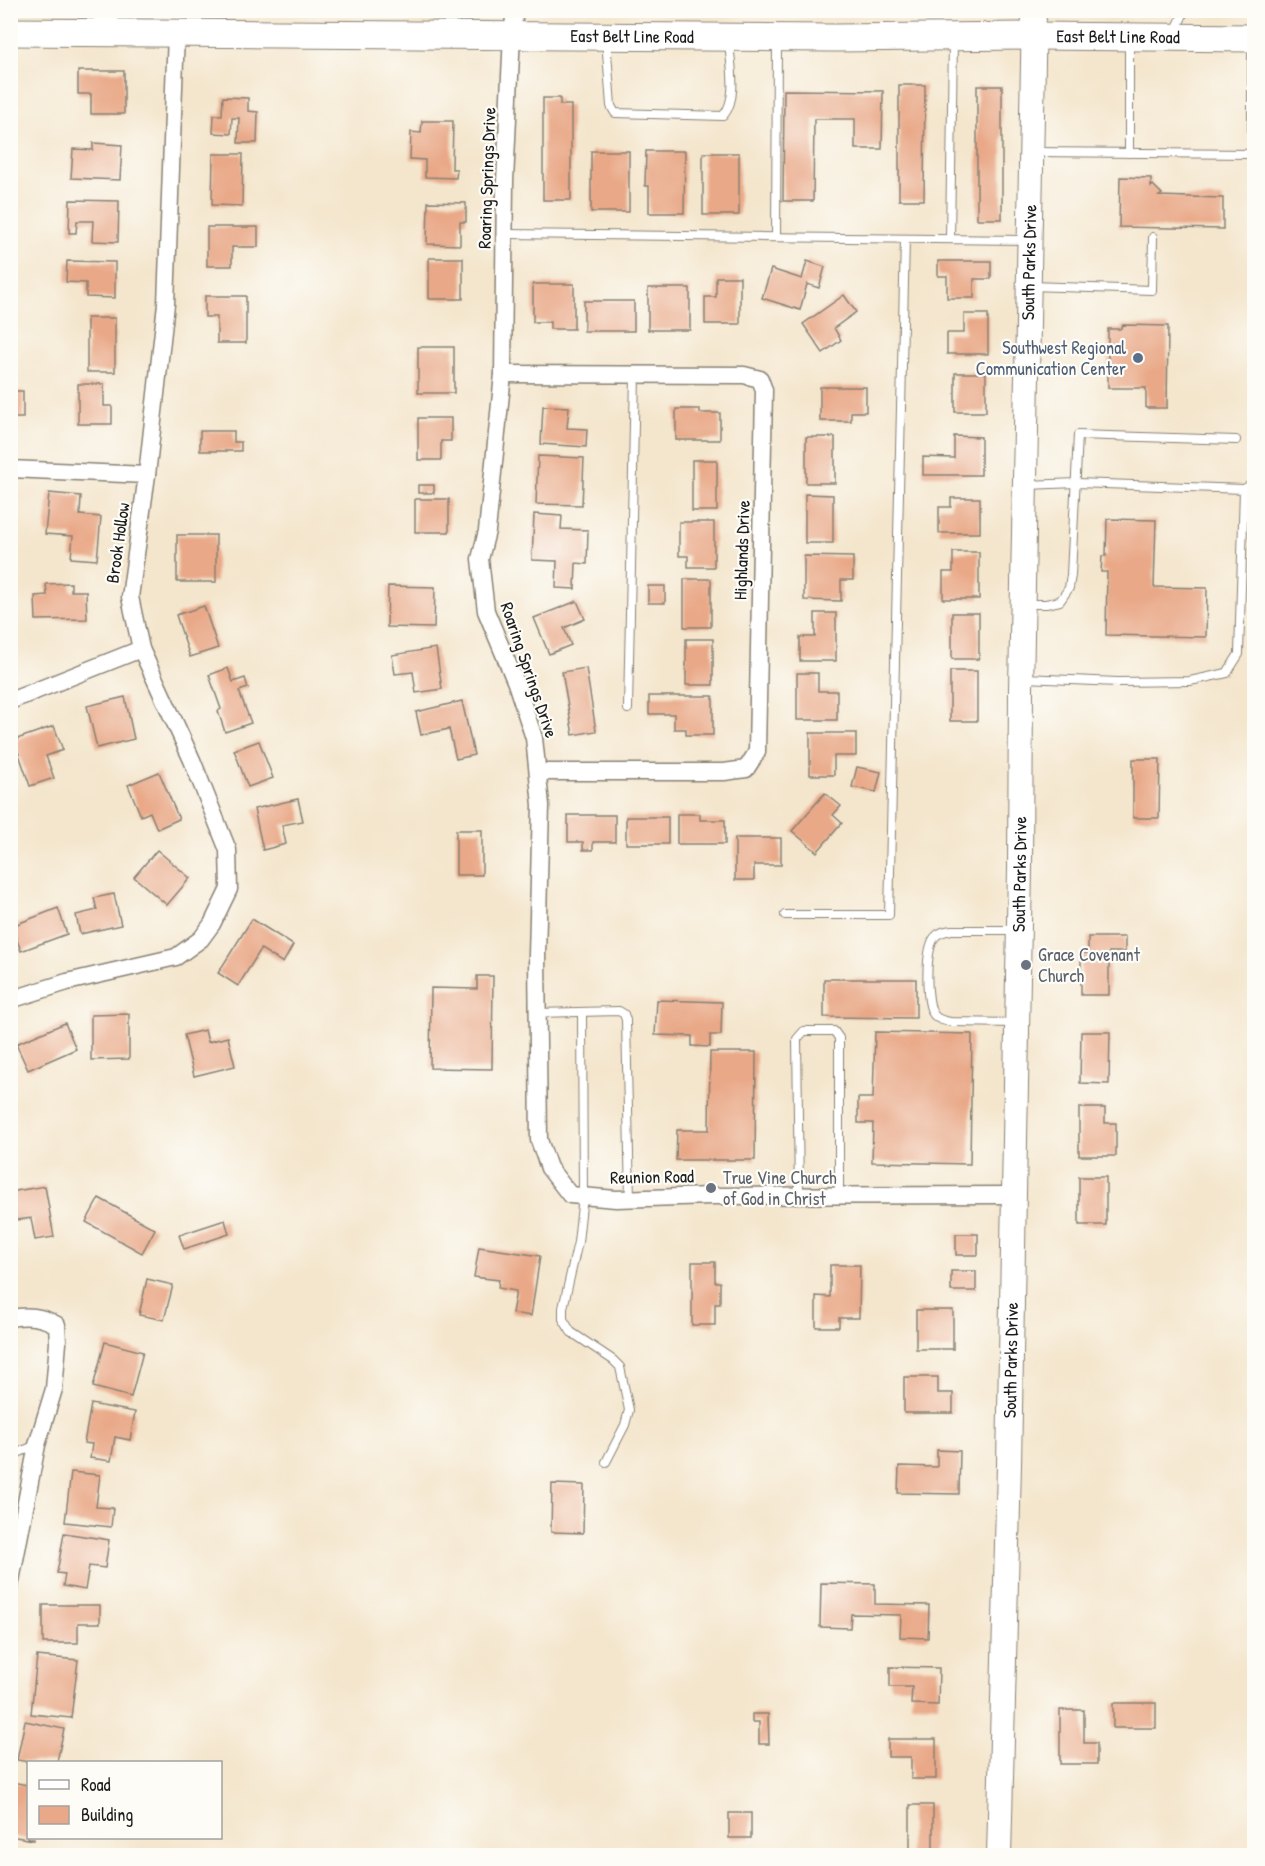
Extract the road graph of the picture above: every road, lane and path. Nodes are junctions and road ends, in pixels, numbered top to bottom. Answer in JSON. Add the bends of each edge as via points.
{"nodes":[{"id":1,"x":1185,"y":10,"type":"edge"},
{"id":2,"x":106,"y":21,"type":"edge"},
{"id":3,"x":513,"y":22,"type":"edge"},
{"id":4,"x":1034,"y":23,"type":"edge"},
{"id":5,"x":10,"y":32,"type":"edge"},
{"id":6,"x":176,"y":33,"type":"junction"},
{"id":7,"x":606,"y":35,"type":"junction"},
{"id":8,"x":729,"y":36,"type":"junction"},
{"id":9,"x":777,"y":37,"type":"junction"},
{"id":10,"x":952,"y":37,"type":"junction"},
{"id":11,"x":1129,"y":37,"type":"junction"},
{"id":12,"x":1172,"y":38,"type":"junction"},
{"id":13,"x":1253,"y":38,"type":"edge"},
{"id":14,"x":1032,"y":152,"type":"junction"},
{"id":15,"x":1129,"y":153,"type":"junction"},
{"id":16,"x":505,"y":234,"type":"junction"},
{"id":17,"x":776,"y":237,"type":"junction"},
{"id":18,"x":1153,"y":237,"type":"dead end"},
{"id":19,"x":905,"y":238,"type":"junction"},
{"id":20,"x":951,"y":239,"type":"junction"},
{"id":21,"x":1030,"y":240,"type":"junction"},
{"id":22,"x":1029,"y":286,"type":"junction"},
{"id":23,"x":504,"y":374,"type":"junction"},
{"id":24,"x":635,"y":375,"type":"junction"},
{"id":25,"x":1236,"y":440,"type":"dead end"},
{"id":26,"x":10,"y":469,"type":"edge"},
{"id":27,"x":147,"y":475,"type":"junction"},
{"id":28,"x":1077,"y":483,"type":"junction"},
{"id":29,"x":1254,"y":483,"type":"edge"},
{"id":30,"x":1025,"y":485,"type":"junction"},
{"id":31,"x":1244,"y":489,"type":"junction"},
{"id":32,"x":1022,"y":603,"type":"junction"},
{"id":33,"x":141,"y":649,"type":"junction"},
{"id":34,"x":1021,"y":678,"type":"junction"},
{"id":35,"x":10,"y":701,"type":"edge"},
{"id":36,"x":628,"y":709,"type":"dead end"},
{"id":37,"x":538,"y":772,"type":"junction"},
{"id":38,"x":785,"y":915,"type":"dead end"},
{"id":39,"x":1019,"y":930,"type":"junction"},
{"id":40,"x":10,"y":1000,"type":"edge"},
{"id":41,"x":582,"y":1012,"type":"junction"},
{"id":42,"x":537,"y":1013,"type":"junction"},
{"id":43,"x":1017,"y":1023,"type":"junction"},
{"id":44,"x":539,"y":1140,"type":"joint"},
{"id":45,"x":583,"y":1196,"type":"junction"},
{"id":46,"x":799,"y":1196,"type":"junction"},
{"id":47,"x":839,"y":1196,"type":"junction"},
{"id":48,"x":1014,"y":1196,"type":"junction"},
{"id":49,"x":630,"y":1199,"type":"junction"},
{"id":50,"x":10,"y":1318,"type":"edge"},
{"id":51,"x":37,"y":1445,"type":"junction"},
{"id":52,"x":10,"y":1456,"type":"edge"},
{"id":53,"x":606,"y":1462,"type":"dead end"},
{"id":54,"x":10,"y":1586,"type":"edge"},
{"id":55,"x":999,"y":1856,"type":"edge"}],
"edges":[{"from":1,"to":12,"type":"lane"},
{"from":2,"to":5,"type":"main road","name":"East Belt Line Road"},
{"from":2,"to":6,"type":"main road","name":"East Belt Line Road"},
{"from":3,"to":6,"type":"main road","name":"East Belt Line Road"},
{"from":3,"to":7,"type":"main road","name":"East Belt Line Road"},
{"from":3,"to":16,"type":"street","name":"Roaring Springs Drive"},
{"from":4,"to":10,"type":"main road","name":"East Belt Line Road"},
{"from":4,"to":11,"type":"main road","name":"East Belt Line Road"},
{"from":4,"to":14,"type":"street","name":"South Parks Drive"},
{"from":6,"to":27,"type":"street","name":"Brook Hollow","via":[[166,304]]},
{"from":7,"to":8,"type":"main road","name":"East Belt Line Road"},
{"from":7,"to":8,"type":"lane","via":[[610,99],[615,113],[698,116],[723,116],[728,110],[732,87]]},
{"from":8,"to":9,"type":"main road","name":"East Belt Line Road"},
{"from":9,"to":10,"type":"main road","name":"East Belt Line Road"},
{"from":9,"to":17,"type":"lane"},
{"from":10,"to":20,"type":"lane"},
{"from":11,"to":12,"type":"main road","name":"East Belt Line Road"},
{"from":11,"to":15,"type":"lane"},
{"from":12,"to":13,"type":"main road","name":"East Belt Line Road"},
{"from":13,"to":15,"type":"lane","via":[[1251,154]]},
{"from":14,"to":15,"type":"lane"},
{"from":14,"to":21,"type":"street","name":"South Parks Drive"},
{"from":16,"to":17,"type":"lane"},
{"from":16,"to":23,"type":"street","name":"Roaring Springs Drive"},
{"from":17,"to":19,"type":"lane"},
{"from":18,"to":22,"type":"lane","via":[[1152,290]]},
{"from":19,"to":20,"type":"lane"},
{"from":19,"to":38,"type":"lane","via":[[889,915]]},
{"from":20,"to":21,"type":"lane"},
{"from":21,"to":22,"type":"street","name":"South Parks Drive"},
{"from":22,"to":30,"type":"street","name":"South Parks Drive"},
{"from":23,"to":24,"type":"street","name":"Highlands Drive"},
{"from":23,"to":37,"type":"street","name":"Roaring Springs Drive","via":[[487,531],[480,559],[486,611],[534,738]]},
{"from":24,"to":36,"type":"lane"},
{"from":24,"to":37,"type":"street","name":"Highlands Drive","via":[[744,375],[760,379],[764,390],[757,752],[746,769],[724,772]]},
{"from":25,"to":28,"type":"lane","via":[[1078,435]]},
{"from":26,"to":27,"type":"street"},
{"from":27,"to":33,"type":"street","name":"Brook Hollow","via":[[130,597]]},
{"from":28,"to":30,"type":"lane"},
{"from":28,"to":31,"type":"lane"},
{"from":28,"to":32,"type":"lane","via":[[1069,588],[1060,601]]},
{"from":29,"to":31,"type":"lane"},
{"from":30,"to":32,"type":"street","name":"South Parks Drive"},
{"from":31,"to":34,"type":"lane","via":[[1239,654],[1227,673],[1190,681]]},
{"from":32,"to":34,"type":"street","name":"South Parks Drive"},
{"from":33,"to":35,"type":"street"},
{"from":33,"to":40,"type":"street","name":"Brook Hollow","via":[[228,850],[230,890],[201,939],[176,957],[67,982]]},
{"from":34,"to":39,"type":"street","name":"South Parks Drive"},
{"from":37,"to":42,"type":"street","name":"Roaring Springs Drive","via":[[541,805]]},
{"from":39,"to":43,"type":"street","name":"South Parks Drive"},
{"from":39,"to":43,"type":"lane","via":[[942,932],[930,945],[928,955],[928,998],[941,1020]]},
{"from":41,"to":42,"type":"lane"},
{"from":41,"to":45,"type":"lane"},
{"from":41,"to":49,"type":"lane","via":[[619,1011],[626,1020]]},
{"from":42,"to":44,"type":"street","name":"Roaring Springs Drive"},
{"from":43,"to":48,"type":"street","name":"South Parks Drive"},
{"from":44,"to":45,"type":"street","name":"Reunion Road","via":[[549,1168],[570,1195]]},
{"from":45,"to":49,"type":"street","name":"Reunion Road"},
{"from":45,"to":53,"type":"lane","via":[[563,1319],[571,1332],[620,1367],[629,1410],[626,1425]]},
{"from":46,"to":47,"type":"street","name":"Reunion Road"},
{"from":46,"to":47,"type":"lane","via":[[798,1039],[804,1030],[834,1030],[839,1038]]},
{"from":46,"to":49,"type":"street","name":"Reunion Road"},
{"from":47,"to":48,"type":"street","name":"Reunion Road"},
{"from":48,"to":55,"type":"street","name":"South Parks Drive"},
{"from":50,"to":51,"type":"street","via":[[45,1318],[57,1325],[54,1389]]},
{"from":51,"to":52,"type":"lane"},
{"from":51,"to":54,"type":"street"}]}
